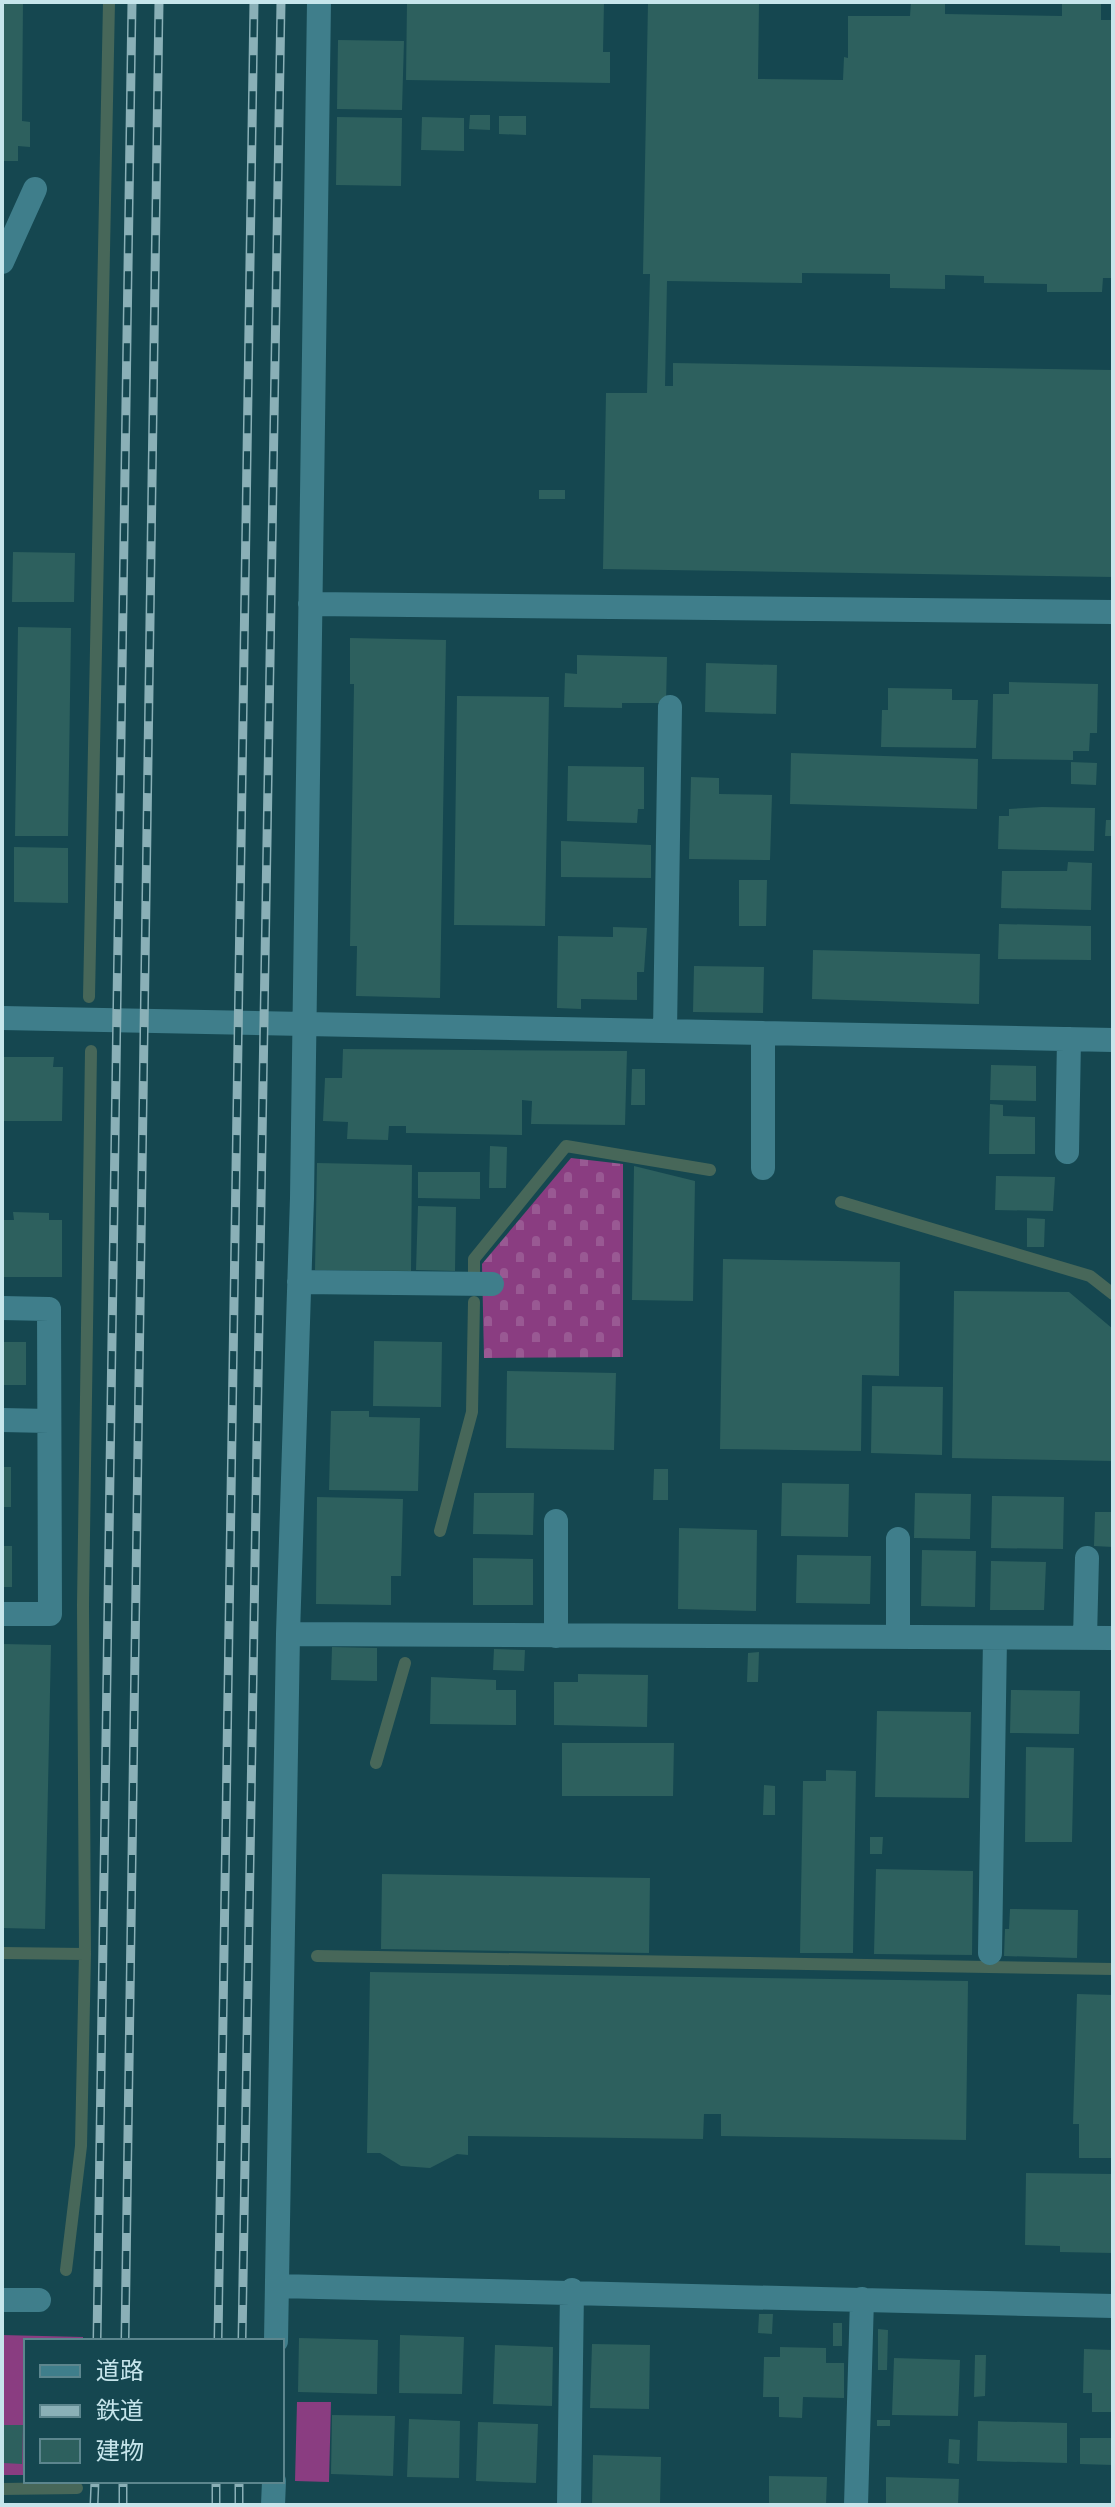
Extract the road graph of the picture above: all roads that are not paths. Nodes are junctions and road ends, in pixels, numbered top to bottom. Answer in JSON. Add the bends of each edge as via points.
{"nodes":[{"id":1,"x":319,"y":2,"type":"edge"},
{"id":2,"x":35,"y":189,"type":"dead end"},
{"id":3,"x":2,"y":262,"type":"edge"},
{"id":4,"x":310,"y":604,"type":"junction"},
{"id":5,"x":1113,"y":612,"type":"edge"},
{"id":6,"x":670,"y":707,"type":"dead end"},
{"id":7,"x":2,"y":1018,"type":"edge"},
{"id":8,"x":304,"y":1024,"type":"junction"},
{"id":9,"x":665,"y":1031,"type":"junction"},
{"id":10,"x":763,"y":1033,"type":"junction"},
{"id":11,"x":1069,"y":1039,"type":"junction"},
{"id":12,"x":1113,"y":1040,"type":"edge"},
{"id":13,"x":1067,"y":1152,"type":"dead end"},
{"id":14,"x":763,"y":1168,"type":"dead end"},
{"id":15,"x":299,"y":1282,"type":"junction"},
{"id":16,"x":492,"y":1284,"type":"dead end"},
{"id":17,"x":2,"y":1308,"type":"edge"},
{"id":18,"x":2,"y":1420,"type":"edge"},
{"id":19,"x":49,"y":1421,"type":"junction"},
{"id":20,"x":556,"y":1521,"type":"dead end"},
{"id":21,"x":898,"y":1539,"type":"dead end"},
{"id":22,"x":1087,"y":1558,"type":"dead end"},
{"id":23,"x":2,"y":1614,"type":"edge"},
{"id":24,"x":288,"y":1634,"type":"junction"},
{"id":25,"x":556,"y":1636,"type":"junction"},
{"id":26,"x":898,"y":1637,"type":"junction"},
{"id":27,"x":995,"y":1638,"type":"junction"},
{"id":28,"x":1085,"y":1638,"type":"junction"},
{"id":29,"x":1113,"y":1638,"type":"edge"},
{"id":30,"x":990,"y":1953,"type":"dead end"},
{"id":31,"x":277,"y":2286,"type":"junction"},
{"id":32,"x":572,"y":2290,"type":"junction"},
{"id":33,"x":862,"y":2299,"type":"junction"},
{"id":34,"x":2,"y":2300,"type":"edge"},
{"id":35,"x":39,"y":2300,"type":"dead end"},
{"id":36,"x":1113,"y":2306,"type":"edge"},
{"id":37,"x":276,"y":2339,"type":"edge"},
{"id":38,"x":274,"y":2483,"type":"edge"},
{"id":39,"x":273,"y":2505,"type":"edge"},
{"id":40,"x":569,"y":2505,"type":"edge"},
{"id":41,"x":856,"y":2505,"type":"edge"}],
"edges":[{"from":1,"to":4,"type":"street"},
{"from":2,"to":3,"type":"street"},
{"from":4,"to":5,"type":"street"},
{"from":4,"to":8,"type":"street"},
{"from":6,"to":9,"type":"street"},
{"from":7,"to":8,"type":"street"},
{"from":8,"to":9,"type":"street"},
{"from":8,"to":15,"type":"street"},
{"from":9,"to":10,"type":"street"},
{"from":10,"to":11,"type":"street"},
{"from":10,"to":14,"type":"street"},
{"from":11,"to":12,"type":"street"},
{"from":11,"to":13,"type":"street"},
{"from":15,"to":16,"type":"street"},
{"from":15,"to":24,"type":"street"},
{"from":17,"to":19,"type":"street","via":[[49,1309]]},
{"from":18,"to":19,"type":"street"},
{"from":19,"to":23,"type":"street","via":[[50,1614]]},
{"from":20,"to":25,"type":"street"},
{"from":21,"to":26,"type":"street"},
{"from":22,"to":28,"type":"street"},
{"from":24,"to":25,"type":"street"},
{"from":24,"to":31,"type":"street"},
{"from":25,"to":26,"type":"street"},
{"from":26,"to":27,"type":"street"},
{"from":27,"to":28,"type":"street"},
{"from":27,"to":30,"type":"street"},
{"from":28,"to":29,"type":"street"},
{"from":31,"to":32,"type":"street"},
{"from":31,"to":37,"type":"street"},
{"from":32,"to":33,"type":"street"},
{"from":32,"to":40,"type":"street"},
{"from":33,"to":36,"type":"street"},
{"from":33,"to":41,"type":"street"},
{"from":34,"to":35,"type":"street"},
{"from":38,"to":39,"type":"street"}]}
